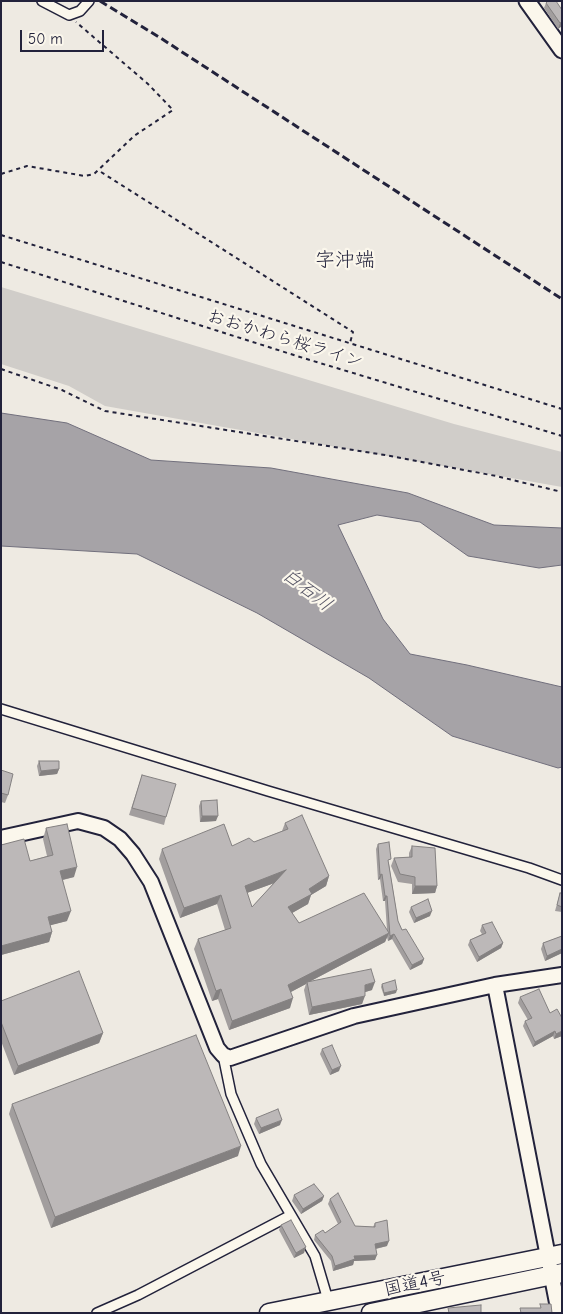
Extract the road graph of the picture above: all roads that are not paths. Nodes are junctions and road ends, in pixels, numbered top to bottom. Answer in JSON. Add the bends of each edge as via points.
{"nodes":[{"id":1,"x":42,"y":1,"type":"edge"},
{"id":2,"x":89,"y":1,"type":"edge"},
{"id":3,"x":527,"y":1,"type":"edge"},
{"id":4,"x":562,"y":50,"type":"edge"},
{"id":5,"x":1,"y":709,"type":"edge"},
{"id":6,"x":1,"y":838,"type":"edge"},
{"id":7,"x":562,"y":880,"type":"edge"},
{"id":8,"x":562,"y":975,"type":"edge"},
{"id":9,"x":496,"y":985,"type":"junction"},
{"id":10,"x":223,"y":1055,"type":"junction"},
{"id":11,"x":291,"y":1215,"type":"junction"},
{"id":12,"x":555,"y":1256,"type":"edge"},
{"id":13,"x":558,"y":1274,"type":"edge"},
{"id":14,"x":328,"y":1300,"type":"junction"},
{"id":15,"x":97,"y":1313,"type":"edge"},
{"id":16,"x":269,"y":1313,"type":"edge"},
{"id":17,"x":371,"y":1313,"type":"edge"},
{"id":18,"x":559,"y":1313,"type":"edge"}],
"edges":[{"from":1,"to":2,"type":"street","via":[[69,15],[80,11]]},
{"from":3,"to":4,"type":"main road"},
{"from":5,"to":7,"type":"street"},
{"from":6,"to":10,"type":"street","via":[[78,822],[104,828],[120,839],[151,882],[217,1048]]},
{"from":8,"to":9,"type":"street"},
{"from":9,"to":10,"type":"street","via":[[354,1016],[230,1058]]},
{"from":9,"to":12,"type":"street"},
{"from":10,"to":11,"type":"street","via":[[231,1094],[261,1164]]},
{"from":11,"to":14,"type":"street","via":[[315,1256]]},
{"from":11,"to":15,"type":"street"},
{"from":12,"to":13,"type":"street"},
{"from":12,"to":14,"type":"highway","name":"国道4号"},
{"from":13,"to":17,"type":"highway","name":"国道4号"},
{"from":13,"to":18,"type":"street"},
{"from":14,"to":16,"type":"highway","name":"国道4号"}]}
